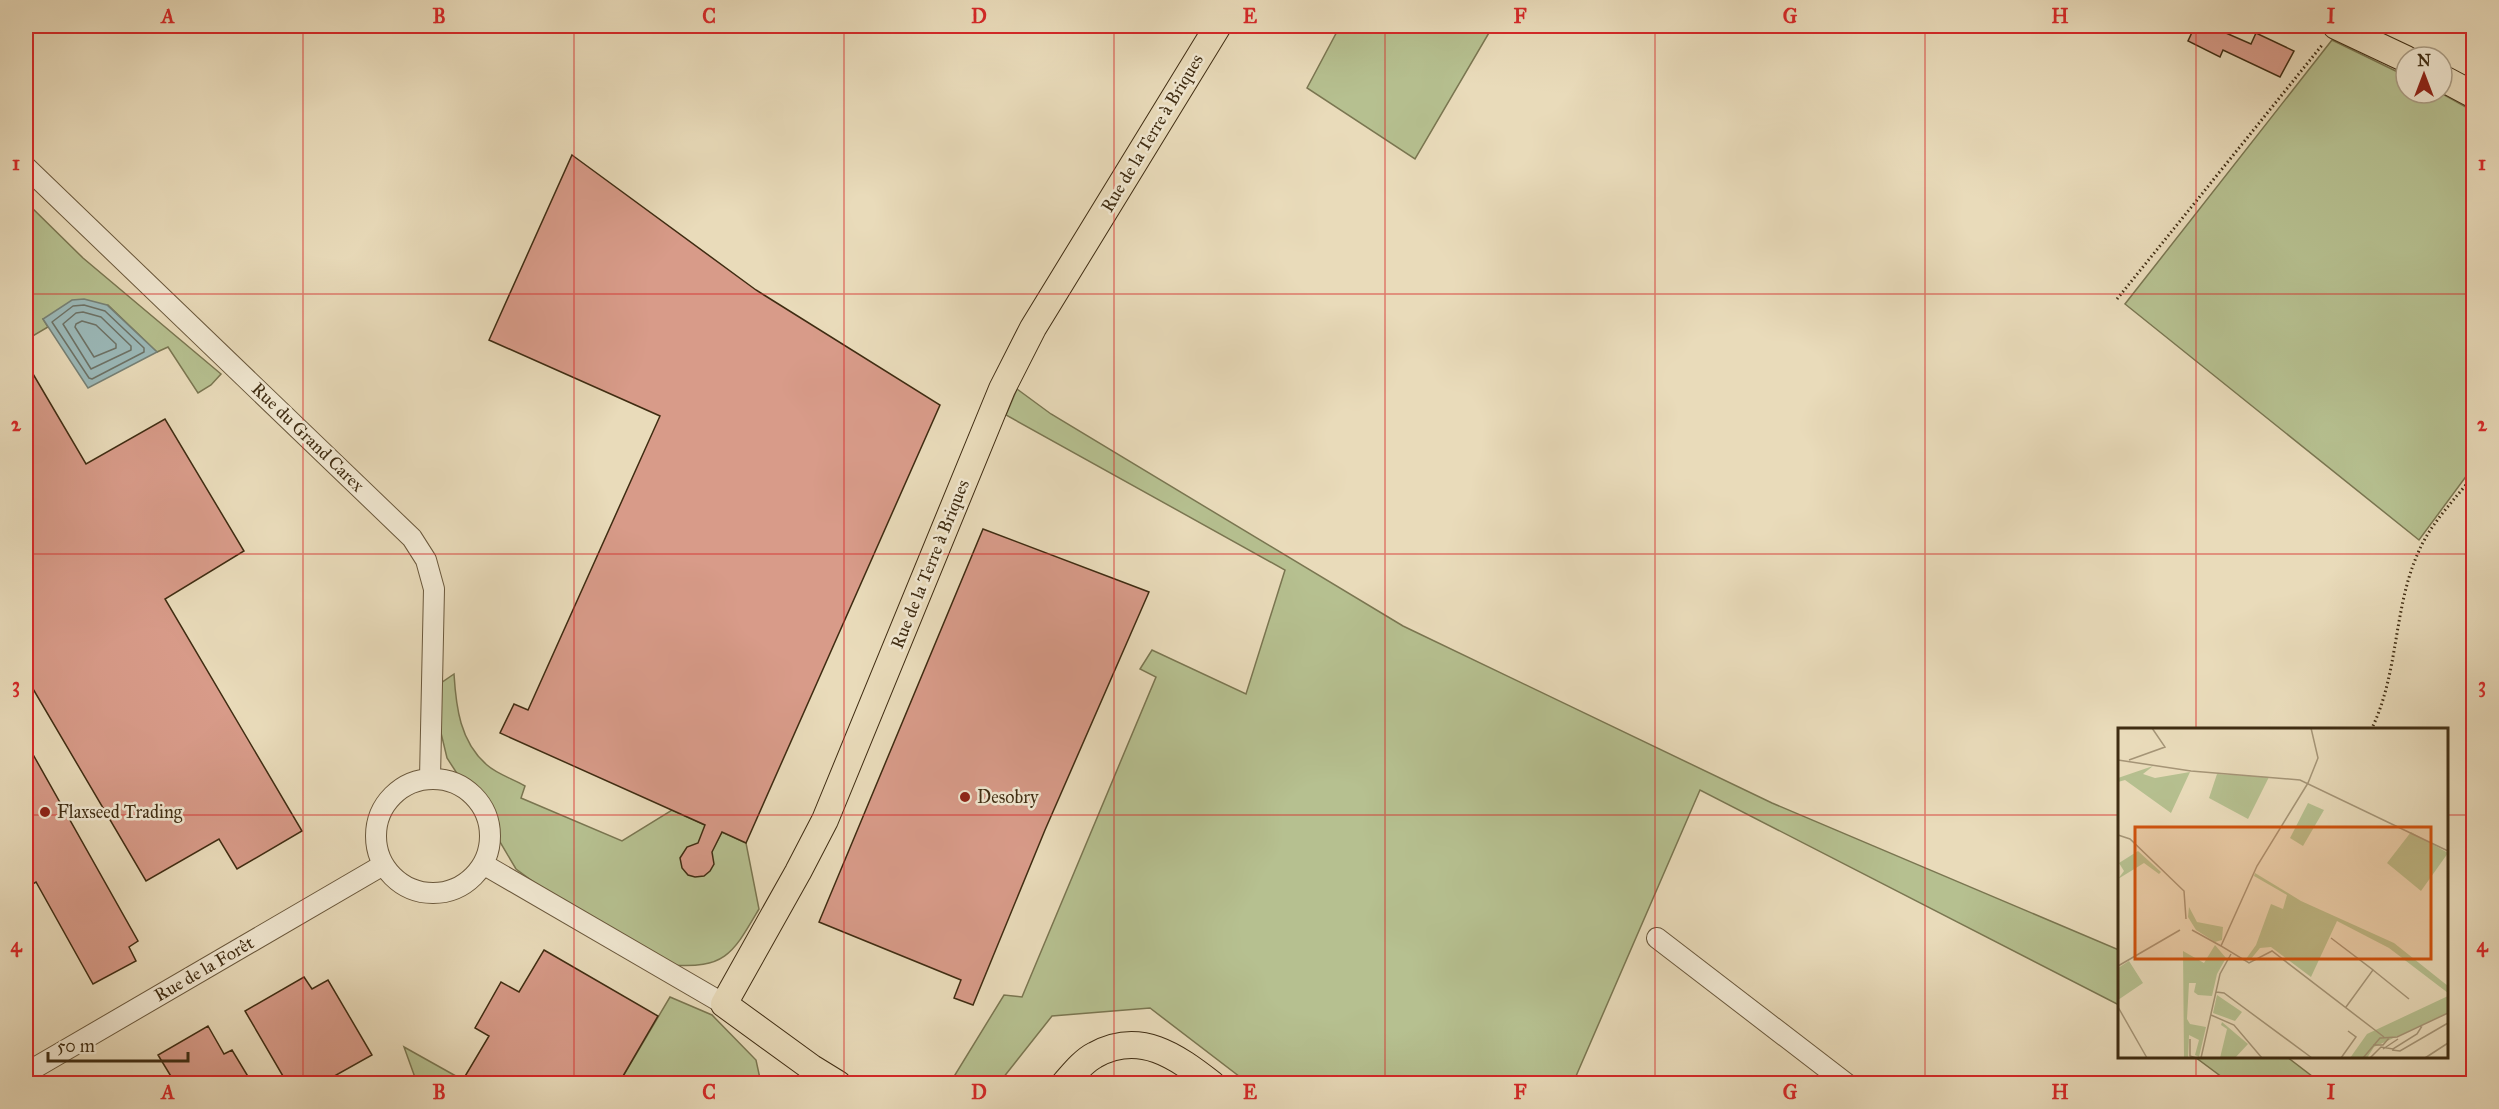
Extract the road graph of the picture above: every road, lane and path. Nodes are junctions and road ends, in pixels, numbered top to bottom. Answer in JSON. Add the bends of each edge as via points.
{"nodes":[{"id":1,"x":1218,"y":26,"type":"edge"},
{"id":2,"x":2337,"y":26,"type":"edge"},
{"id":3,"x":2394,"y":53,"type":"edge"},
{"id":4,"x":2454,"y":84,"type":"edge"},
{"id":5,"x":2474,"y":95,"type":"edge"},
{"id":6,"x":26,"y":167,"type":"edge"},
{"id":7,"x":2116,"y":299,"type":"dead end"},
{"id":8,"x":2474,"y":475,"type":"edge"},
{"id":9,"x":2372,"y":728,"type":"edge"},
{"id":10,"x":430,"y":778,"type":"junction"},
{"id":11,"x":483,"y":864,"type":"junction"},
{"id":12,"x":383,"y":865,"type":"junction"},
{"id":13,"x":1657,"y":938,"type":"dead end"},
{"id":14,"x":724,"y":1004,"type":"junction"},
{"id":15,"x":26,"y":1073,"type":"edge"},
{"id":16,"x":808,"y":1076,"type":"edge"},
{"id":17,"x":838,"y":1083,"type":"edge"},
{"id":18,"x":1064,"y":1083,"type":"edge"},
{"id":19,"x":1212,"y":1083,"type":"edge"},
{"id":20,"x":1847,"y":1083,"type":"edge"}],
"edges":[{"from":1,"to":14,"type":"main road","name":"Rue de la Terre à Briques","via":[[1033,328],[1002,389],[825,820]]},
{"from":2,"to":3,"type":"main road"},
{"from":2,"to":7,"type":"path"},
{"from":4,"to":5,"type":"main road"},
{"from":6,"to":10,"type":"street","name":"Rue du Grand Carex","via":[[412,538],[426,560],[434,589]]},
{"from":8,"to":9,"type":"path","via":[[2417,555],[2387,690]]},
{"from":10,"to":11,"type":"street","via":[[463,787],[486,813],[489,847]]},
{"from":10,"to":12,"type":"street","via":[[398,789],[386,801],[375,833]]},
{"from":11,"to":12,"type":"street","via":[[459,887],[442,893],[408,888]]},
{"from":11,"to":14,"type":"street"},
{"from":12,"to":15,"type":"street","name":"Rue de la Forêt"},
{"from":13,"to":20,"type":"street"},
{"from":14,"to":16,"type":"main road"},
{"from":16,"to":17,"type":"main road"},
{"from":18,"to":19,"type":"main road","via":[[1093,1056],[1123,1043],[1156,1048]]}]}
